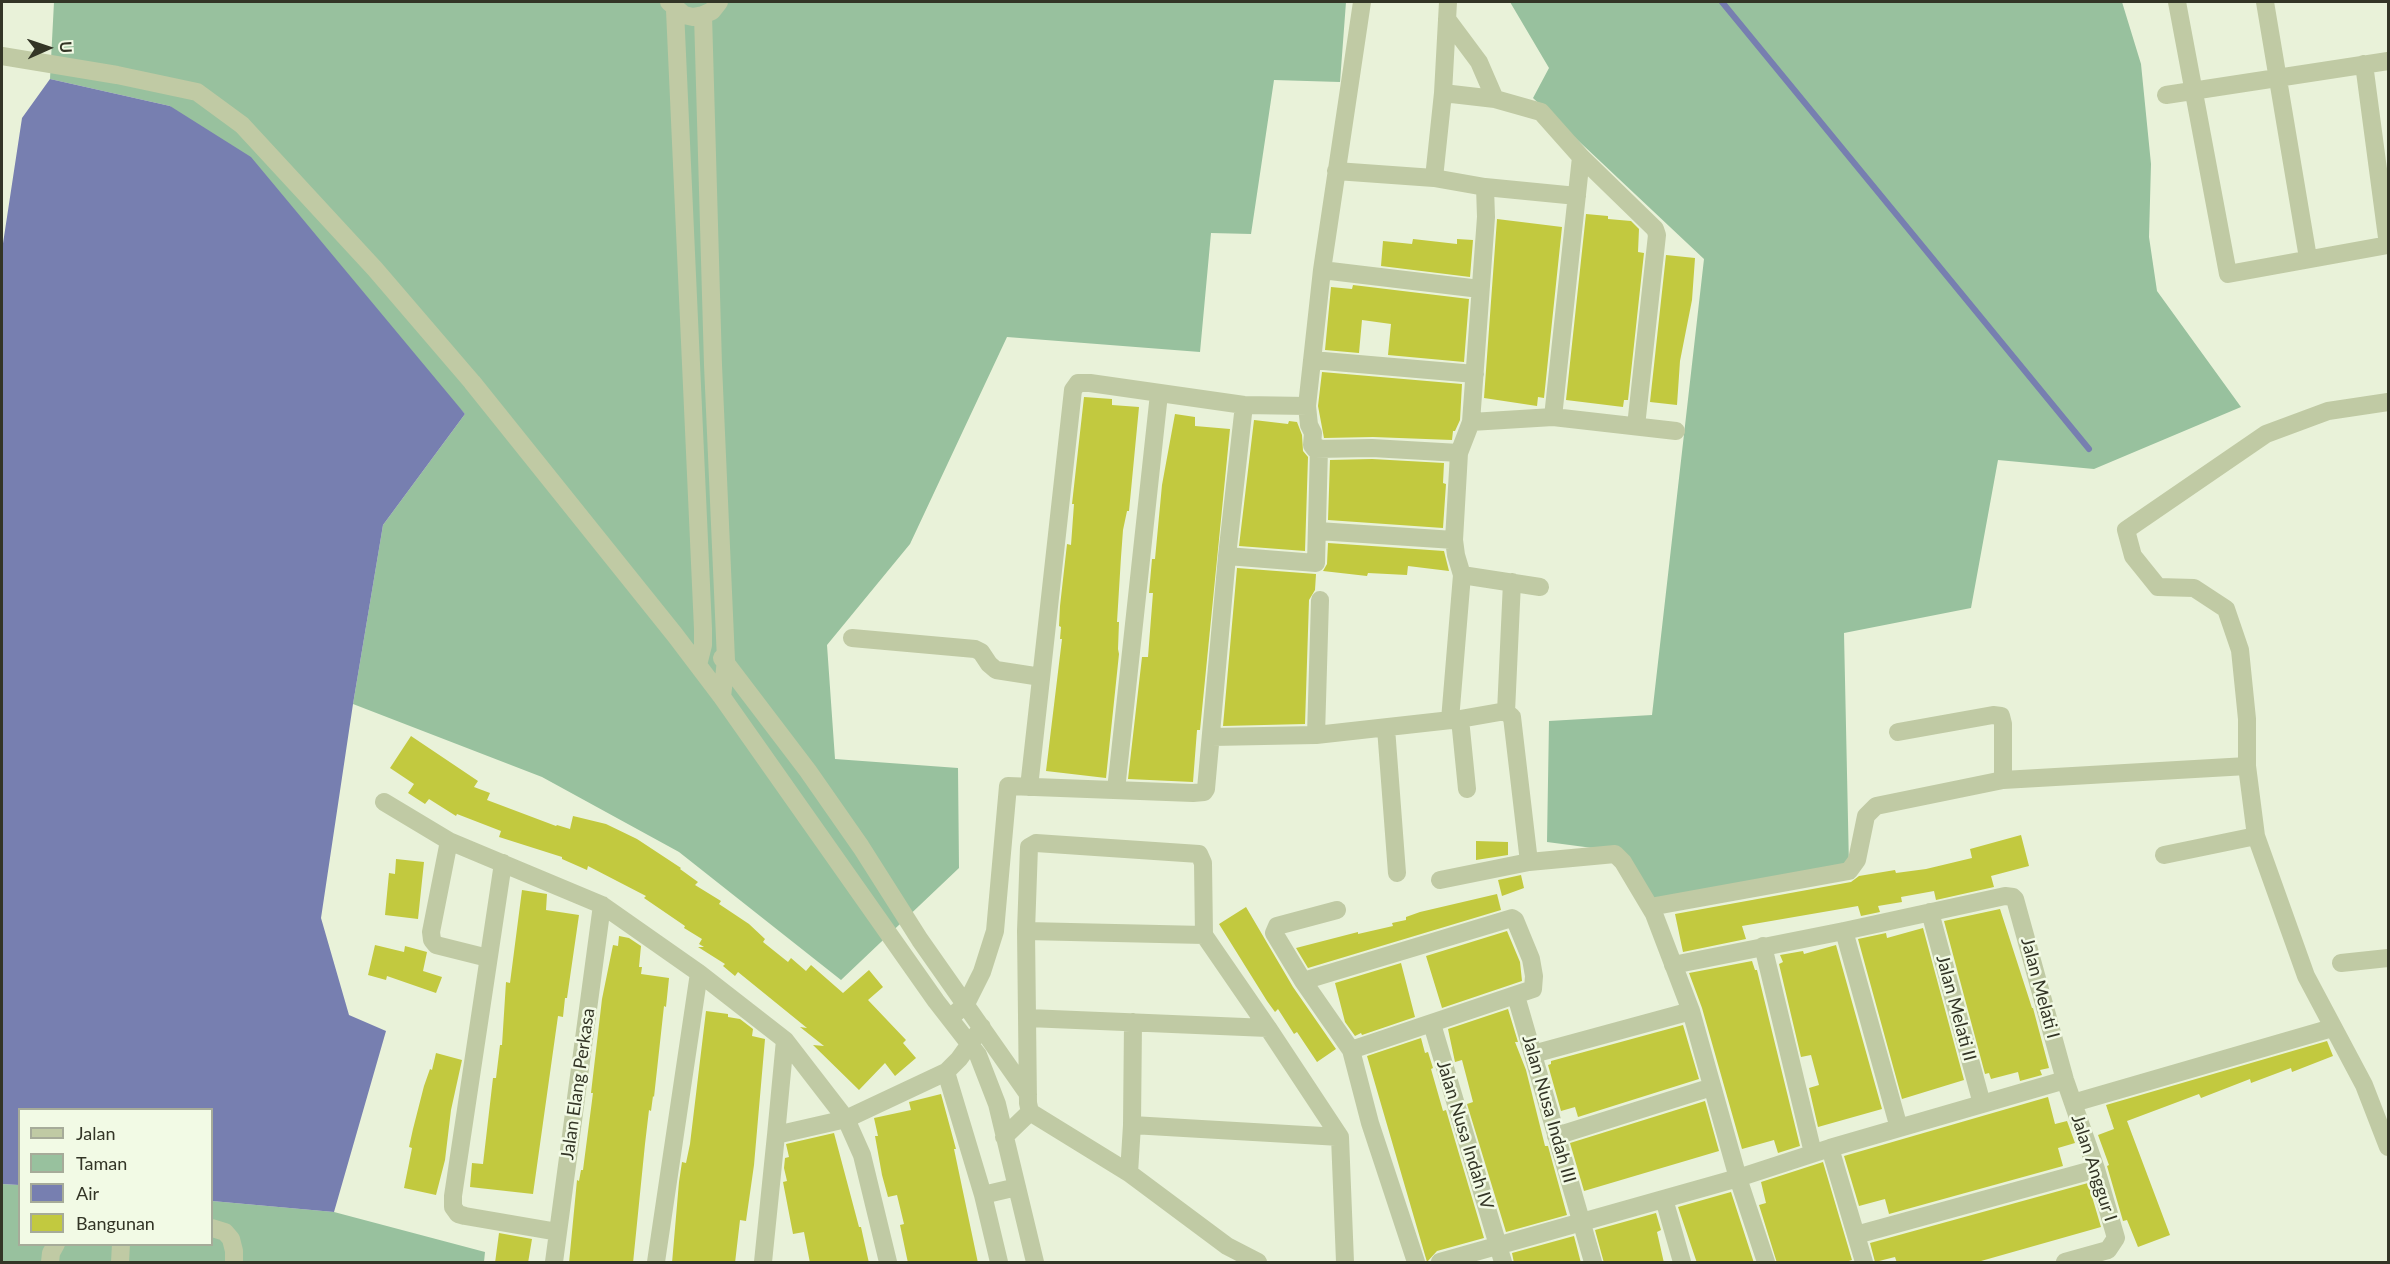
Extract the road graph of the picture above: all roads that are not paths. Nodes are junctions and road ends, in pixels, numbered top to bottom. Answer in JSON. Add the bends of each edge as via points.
{"nodes":[{"id":1,"x":719,"y":2,"type":"edge"},
{"id":2,"x":1362,"y":2,"type":"edge"},
{"id":3,"x":2177,"y":2,"type":"edge"},
{"id":4,"x":2265,"y":2,"type":"edge"},
{"id":5,"x":672,"y":6,"type":"edge"},
{"id":6,"x":1447,"y":10,"type":"edge"},
{"id":7,"x":703,"y":15,"type":"junction"},
{"id":8,"x":2,"y":56,"type":"edge"},
{"id":9,"x":2388,"y":61,"type":"edge"},
{"id":10,"x":2364,"y":64,"type":"junction"},
{"id":11,"x":2278,"y":77,"type":"junction"},
{"id":12,"x":2194,"y":91,"type":"junction"},
{"id":13,"x":1443,"y":93,"type":"junction"},
{"id":14,"x":2166,"y":95,"type":"dead end"},
{"id":15,"x":1495,"y":99,"type":"junction"},
{"id":16,"x":1581,"y":157,"type":"junction"},
{"id":17,"x":1336,"y":171,"type":"junction"},
{"id":18,"x":1434,"y":178,"type":"junction"},
{"id":19,"x":1485,"y":187,"type":"junction"},
{"id":20,"x":1576,"y":196,"type":"junction"},
{"id":21,"x":2388,"y":245,"type":"edge"},
{"id":22,"x":2308,"y":258,"type":"junction"},
{"id":23,"x":1322,"y":270,"type":"junction"},
{"id":24,"x":1480,"y":289,"type":"junction"},
{"id":25,"x":1312,"y":360,"type":"junction"},
{"id":26,"x":713,"y":365,"type":"junction"},
{"id":27,"x":691,"y":366,"type":"junction"},
{"id":28,"x":1475,"y":374,"type":"junction"},
{"id":29,"x":1159,"y":394,"type":"junction"},
{"id":30,"x":2388,"y":402,"type":"edge"},
{"id":31,"x":1244,"y":405,"type":"junction"},
{"id":32,"x":1307,"y":406,"type":"junction"},
{"id":33,"x":1553,"y":417,"type":"junction"},
{"id":34,"x":1471,"y":422,"type":"junction"},
{"id":35,"x":1636,"y":426,"type":"junction"},
{"id":36,"x":1676,"y":431,"type":"dead end"},
{"id":37,"x":1319,"y":448,"type":"junction"},
{"id":38,"x":1459,"y":453,"type":"junction"},
{"id":39,"x":1318,"y":531,"type":"junction"},
{"id":40,"x":1454,"y":540,"type":"junction"},
{"id":41,"x":1227,"y":556,"type":"junction"},
{"id":42,"x":1462,"y":575,"type":"junction"},
{"id":43,"x":1512,"y":582,"type":"junction"},
{"id":44,"x":1540,"y":587,"type":"dead end"},
{"id":45,"x":1320,"y":600,"type":"dead end"},
{"id":46,"x":675,"y":635,"type":"junction"},
{"id":47,"x":852,"y":638,"type":"dead end"},
{"id":48,"x":703,"y":645,"type":"junction"},
{"id":49,"x":726,"y":660,"type":"junction"},
{"id":50,"x":698,"y":665,"type":"junction"},
{"id":51,"x":1041,"y":677,"type":"junction"},
{"id":52,"x":722,"y":697,"type":"junction"},
{"id":53,"x":1506,"y":712,"type":"junction"},
{"id":54,"x":1455,"y":719,"type":"junction"},
{"id":55,"x":1386,"y":728,"type":"junction"},
{"id":56,"x":1898,"y":732,"type":"dead end"},
{"id":57,"x":1316,"y":735,"type":"junction"},
{"id":58,"x":1212,"y":737,"type":"junction"},
{"id":59,"x":2247,"y":766,"type":"junction"},
{"id":60,"x":2002,"y":780,"type":"junction"},
{"id":61,"x":1029,"y":787,"type":"junction"},
{"id":62,"x":1467,"y":789,"type":"dead end"},
{"id":63,"x":1116,"y":790,"type":"junction"},
{"id":64,"x":384,"y":802,"type":"dead end"},
{"id":65,"x":2256,"y":836,"type":"junction"},
{"id":66,"x":449,"y":841,"type":"junction"},
{"id":67,"x":2164,"y":855,"type":"dead end"},
{"id":68,"x":503,"y":862,"type":"junction"},
{"id":69,"x":1529,"y":862,"type":"junction"},
{"id":70,"x":1397,"y":873,"type":"dead end"},
{"id":71,"x":1440,"y":880,"type":"dead end"},
{"id":72,"x":602,"y":905,"type":"junction"},
{"id":73,"x":1650,"y":907,"type":"junction"},
{"id":74,"x":1337,"y":910,"type":"dead end"},
{"id":75,"x":1930,"y":912,"type":"junction"},
{"id":76,"x":1844,"y":931,"type":"junction"},
{"id":77,"x":1026,"y":932,"type":"junction"},
{"id":78,"x":1204,"y":935,"type":"junction"},
{"id":79,"x":1763,"y":946,"type":"junction"},
{"id":80,"x":488,"y":958,"type":"junction"},
{"id":81,"x":2388,"y":958,"type":"edge"},
{"id":82,"x":2341,"y":963,"type":"dead end"},
{"id":83,"x":1673,"y":964,"type":"junction"},
{"id":84,"x":699,"y":973,"type":"junction"},
{"id":85,"x":1303,"y":981,"type":"junction"},
{"id":86,"x":1516,"y":996,"type":"junction"},
{"id":87,"x":966,"y":1004,"type":"junction"},
{"id":88,"x":1690,"y":1011,"type":"junction"},
{"id":89,"x":950,"y":1018,"type":"junction"},
{"id":90,"x":1028,"y":1018,"type":"junction"},
{"id":91,"x":1133,"y":1022,"type":"junction"},
{"id":92,"x":1432,"y":1024,"type":"junction"},
{"id":93,"x":982,"y":1027,"type":"junction"},
{"id":94,"x":1268,"y":1028,"type":"junction"},
{"id":95,"x":2332,"y":1028,"type":"junction"},
{"id":96,"x":785,"y":1040,"type":"junction"},
{"id":97,"x":970,"y":1044,"type":"junction"},
{"id":98,"x":1351,"y":1050,"type":"junction"},
{"id":99,"x":1533,"y":1054,"type":"junction"},
{"id":100,"x":946,"y":1072,"type":"junction"},
{"id":101,"x":2065,"y":1080,"type":"junction"},
{"id":102,"x":1712,"y":1087,"type":"junction"},
{"id":103,"x":1029,"y":1103,"type":"junction"},
{"id":104,"x":2073,"y":1103,"type":"junction"},
{"id":105,"x":1982,"y":1104,"type":"junction"},
{"id":106,"x":846,"y":1119,"type":"junction"},
{"id":107,"x":1132,"y":1125,"type":"junction"},
{"id":108,"x":1899,"y":1128,"type":"junction"},
{"id":109,"x":776,"y":1136,"type":"junction"},
{"id":110,"x":1556,"y":1136,"type":"junction"},
{"id":111,"x":1004,"y":1137,"type":"junction"},
{"id":112,"x":1340,"y":1137,"type":"junction"},
{"id":113,"x":2388,"y":1147,"type":"edge"},
{"id":114,"x":1821,"y":1151,"type":"junction"},
{"id":115,"x":2096,"y":1169,"type":"junction"},
{"id":116,"x":1129,"y":1173,"type":"junction"},
{"id":117,"x":1738,"y":1178,"type":"junction"},
{"id":118,"x":1017,"y":1187,"type":"junction"},
{"id":119,"x":983,"y":1195,"type":"junction"},
{"id":120,"x":1664,"y":1199,"type":"junction"},
{"id":121,"x":1582,"y":1222,"type":"junction"},
{"id":122,"x":213,"y":1228,"type":"edge"},
{"id":123,"x":558,"y":1232,"type":"junction"},
{"id":124,"x":1856,"y":1234,"type":"junction"},
{"id":125,"x":765,"y":1238,"type":"junction"},
{"id":126,"x":55,"y":1246,"type":"edge"},
{"id":127,"x":121,"y":1246,"type":"edge"},
{"id":128,"x":1501,"y":1255,"type":"edge"},
{"id":129,"x":50,"y":1263,"type":"edge"},
{"id":130,"x":120,"y":1263,"type":"edge"},
{"id":131,"x":234,"y":1263,"type":"edge"},
{"id":132,"x":554,"y":1263,"type":"edge"},
{"id":133,"x":656,"y":1263,"type":"edge"},
{"id":134,"x":763,"y":1263,"type":"edge"},
{"id":135,"x":772,"y":1263,"type":"edge"},
{"id":136,"x":888,"y":1263,"type":"edge"},
{"id":137,"x":999,"y":1263,"type":"edge"},
{"id":138,"x":1035,"y":1263,"type":"edge"},
{"id":139,"x":1258,"y":1263,"type":"edge"},
{"id":140,"x":1345,"y":1263,"type":"edge"},
{"id":141,"x":1416,"y":1263,"type":"edge"},
{"id":142,"x":1440,"y":1263,"type":"edge"},
{"id":143,"x":1593,"y":1263,"type":"edge"},
{"id":144,"x":1682,"y":1263,"type":"edge"},
{"id":145,"x":1766,"y":1263,"type":"edge"},
{"id":146,"x":1864,"y":1263,"type":"edge"},
{"id":147,"x":2065,"y":1263,"type":"edge"}],
"edges":[{"from":1,"to":7,"type":"street"},
{"from":2,"to":17,"type":"street"},
{"from":3,"to":12,"type":"street"},
{"from":4,"to":11,"type":"street"},
{"from":5,"to":7,"type":"street","via":[[684,15]]},
{"from":5,"to":27,"type":"street"},
{"from":6,"to":13,"type":"street"},
{"from":6,"to":15,"type":"street","via":[[1479,62]]},
{"from":7,"to":26,"type":"street"},
{"from":8,"to":46,"type":"street","via":[[197,92],[242,125],[375,269],[472,382]]},
{"from":9,"to":10,"type":"street"},
{"from":10,"to":11,"type":"street"},
{"from":10,"to":21,"type":"street"},
{"from":11,"to":12,"type":"street"},
{"from":11,"to":22,"type":"street"},
{"from":12,"to":14,"type":"street"},
{"from":12,"to":22,"type":"street","via":[[2228,274]]},
{"from":13,"to":15,"type":"street"},
{"from":13,"to":18,"type":"street"},
{"from":15,"to":16,"type":"street","via":[[1541,112]]},
{"from":16,"to":20,"type":"street"},
{"from":16,"to":35,"type":"street","via":[[1657,235]]},
{"from":17,"to":18,"type":"street"},
{"from":17,"to":23,"type":"street"},
{"from":18,"to":19,"type":"street"},
{"from":19,"to":20,"type":"street"},
{"from":19,"to":24,"type":"street"},
{"from":20,"to":33,"type":"street"},
{"from":21,"to":22,"type":"street"},
{"from":23,"to":24,"type":"street"},
{"from":23,"to":25,"type":"street"},
{"from":24,"to":28,"type":"street"},
{"from":25,"to":28,"type":"street"},
{"from":25,"to":32,"type":"street"},
{"from":26,"to":27,"type":"street"},
{"from":26,"to":49,"type":"street"},
{"from":27,"to":48,"type":"street"},
{"from":28,"to":34,"type":"street"},
{"from":29,"to":31,"type":"street"},
{"from":29,"to":51,"type":"street","via":[[1090,383],[1078,383],[1073,390]]},
{"from":29,"to":63,"type":"street"},
{"from":30,"to":59,"type":"street","via":[[2328,411],[2266,434],[2126,530],[2133,556],[2158,587],[2194,588],[2226,609],[2240,650]]},
{"from":31,"to":32,"type":"street"},
{"from":31,"to":41,"type":"street"},
{"from":32,"to":37,"type":"street","via":[[1312,445]]},
{"from":33,"to":34,"type":"street"},
{"from":33,"to":35,"type":"street"},
{"from":34,"to":38,"type":"street"},
{"from":35,"to":36,"type":"street"},
{"from":37,"to":38,"type":"street"},
{"from":37,"to":39,"type":"street"},
{"from":38,"to":40,"type":"street"},
{"from":39,"to":40,"type":"street"},
{"from":39,"to":41,"type":"street","via":[[1316,563]]},
{"from":40,"to":42,"type":"street"},
{"from":41,"to":58,"type":"street"},
{"from":42,"to":43,"type":"street"},
{"from":42,"to":54,"type":"street"},
{"from":43,"to":44,"type":"street"},
{"from":43,"to":53,"type":"street"},
{"from":45,"to":57,"type":"street"},
{"from":46,"to":48,"type":"street"},
{"from":46,"to":50,"type":"street"},
{"from":47,"to":51,"type":"street","via":[[975,648],[996,670]]},
{"from":48,"to":49,"type":"street"},
{"from":48,"to":50,"type":"street"},
{"from":49,"to":52,"type":"street"},
{"from":49,"to":87,"type":"street","via":[[822,790]]},
{"from":50,"to":52,"type":"street"},
{"from":51,"to":61,"type":"street"},
{"from":52,"to":89,"type":"street"},
{"from":53,"to":54,"type":"street"},
{"from":53,"to":69,"type":"street","via":[[1514,723]]},
{"from":54,"to":55,"type":"street"},
{"from":54,"to":62,"type":"street"},
{"from":55,"to":57,"type":"street"},
{"from":55,"to":70,"type":"street"},
{"from":56,"to":60,"type":"street","via":[[2001,716]]},
{"from":57,"to":58,"type":"street"},
{"from":58,"to":63,"type":"street","via":[[1204,792]]},
{"from":59,"to":60,"type":"street"},
{"from":59,"to":65,"type":"street"},
{"from":60,"to":73,"type":"street","via":[[1876,806],[1866,816],[1857,860],[1849,871]]},
{"from":61,"to":63,"type":"street"},
{"from":61,"to":87,"type":"street","via":[[1008,786],[995,931],[982,972]]},
{"from":64,"to":66,"type":"street"},
{"from":65,"to":67,"type":"street"},
{"from":65,"to":95,"type":"street","via":[[2306,976]]},
{"from":66,"to":68,"type":"street"},
{"from":66,"to":80,"type":"street","via":[[432,940],[436,945]]},
{"from":68,"to":72,"type":"street"},
{"from":68,"to":80,"type":"street"},
{"from":69,"to":71,"type":"street"},
{"from":69,"to":73,"type":"street","via":[[1615,854]]},
{"from":72,"to":84,"type":"street"},
{"from":72,"to":123,"type":"street","name":"Jalan Elang Perkasa"},
{"from":73,"to":83,"type":"street"},
{"from":74,"to":85,"type":"street","via":[[1275,929],[1275,938]]},
{"from":75,"to":76,"type":"street"},
{"from":75,"to":101,"type":"street","name":"Jalan Melati I","via":[[2005,896],[2015,899]]},
{"from":75,"to":105,"type":"street","name":"Jalan Melati II"},
{"from":76,"to":79,"type":"street"},
{"from":76,"to":108,"type":"street"},
{"from":77,"to":78,"type":"street"},
{"from":77,"to":78,"type":"street","via":[[1028,852],[1036,843],[1199,854],[1203,863]]},
{"from":77,"to":90,"type":"street"},
{"from":78,"to":94,"type":"street"},
{"from":79,"to":83,"type":"street"},
{"from":79,"to":114,"type":"street"},
{"from":80,"to":123,"type":"street","via":[[453,1207],[465,1216]]},
{"from":81,"to":82,"type":"street"},
{"from":83,"to":88,"type":"street"},
{"from":84,"to":96,"type":"street"},
{"from":84,"to":133,"type":"street"},
{"from":85,"to":86,"type":"street","via":[[1512,918],[1531,959],[1534,976],[1533,989]]},
{"from":85,"to":98,"type":"street"},
{"from":86,"to":92,"type":"street"},
{"from":86,"to":99,"type":"street","name":"Jalan Nusa Indah III"},
{"from":87,"to":89,"type":"street"},
{"from":87,"to":93,"type":"street"},
{"from":88,"to":99,"type":"street"},
{"from":88,"to":102,"type":"street"},
{"from":89,"to":97,"type":"street"},
{"from":90,"to":91,"type":"street"},
{"from":90,"to":103,"type":"street"},
{"from":91,"to":94,"type":"street"},
{"from":91,"to":107,"type":"street"},
{"from":92,"to":98,"type":"street"},
{"from":92,"to":128,"type":"street","name":"Jalan Nusa Indah IV"},
{"from":93,"to":97,"type":"street"},
{"from":93,"to":103,"type":"street"},
{"from":94,"to":112,"type":"street"},
{"from":95,"to":104,"type":"street"},
{"from":95,"to":113,"type":"street","via":[[2364,1084]]},
{"from":96,"to":106,"type":"street"},
{"from":96,"to":109,"type":"street"},
{"from":97,"to":100,"type":"street"},
{"from":97,"to":111,"type":"street","via":[[987,1076]]},
{"from":98,"to":141,"type":"street","via":[[1370,1123]]},
{"from":99,"to":110,"type":"street","name":"Jalan Nusa Indah III"},
{"from":100,"to":106,"type":"street"},
{"from":100,"to":119,"type":"street"},
{"from":101,"to":104,"type":"street","name":"Jalan Melati I"},
{"from":101,"to":105,"type":"street"},
{"from":102,"to":110,"type":"street"},
{"from":102,"to":117,"type":"street"},
{"from":103,"to":111,"type":"street"},
{"from":103,"to":116,"type":"street"},
{"from":104,"to":115,"type":"street","name":"Jalan Anggur I"},
{"from":105,"to":108,"type":"street"},
{"from":106,"to":109,"type":"street"},
{"from":106,"to":136,"type":"street","via":[[862,1155]]},
{"from":107,"to":112,"type":"street"},
{"from":107,"to":116,"type":"street"},
{"from":108,"to":114,"type":"street"},
{"from":109,"to":125,"type":"street"},
{"from":110,"to":121,"type":"street","name":"Jalan Nusa Indah III"},
{"from":111,"to":118,"type":"street"},
{"from":112,"to":140,"type":"street"},
{"from":114,"to":117,"type":"street"},
{"from":114,"to":124,"type":"street"},
{"from":115,"to":124,"type":"street"},
{"from":115,"to":147,"type":"street","name":"Jalan Anggur I","via":[[2116,1238],[2108,1250]]},
{"from":116,"to":139,"type":"street","via":[[1227,1246]]},
{"from":117,"to":120,"type":"street"},
{"from":117,"to":145,"type":"street"},
{"from":118,"to":119,"type":"street"},
{"from":118,"to":138,"type":"street"},
{"from":119,"to":137,"type":"street"},
{"from":120,"to":121,"type":"street"},
{"from":120,"to":144,"type":"street"},
{"from":121,"to":128,"type":"street"},
{"from":121,"to":143,"type":"street","name":"Jalan Nusa Indah III"},
{"from":122,"to":131,"type":"street","via":[[231,1239]]},
{"from":123,"to":132,"type":"street","name":"Jalan Elang Perkasa"},
{"from":124,"to":146,"type":"street"},
{"from":125,"to":134,"type":"street"},
{"from":125,"to":135,"type":"street"},
{"from":126,"to":129,"type":"street"},
{"from":127,"to":130,"type":"street"},
{"from":128,"to":142,"type":"street"}]}
